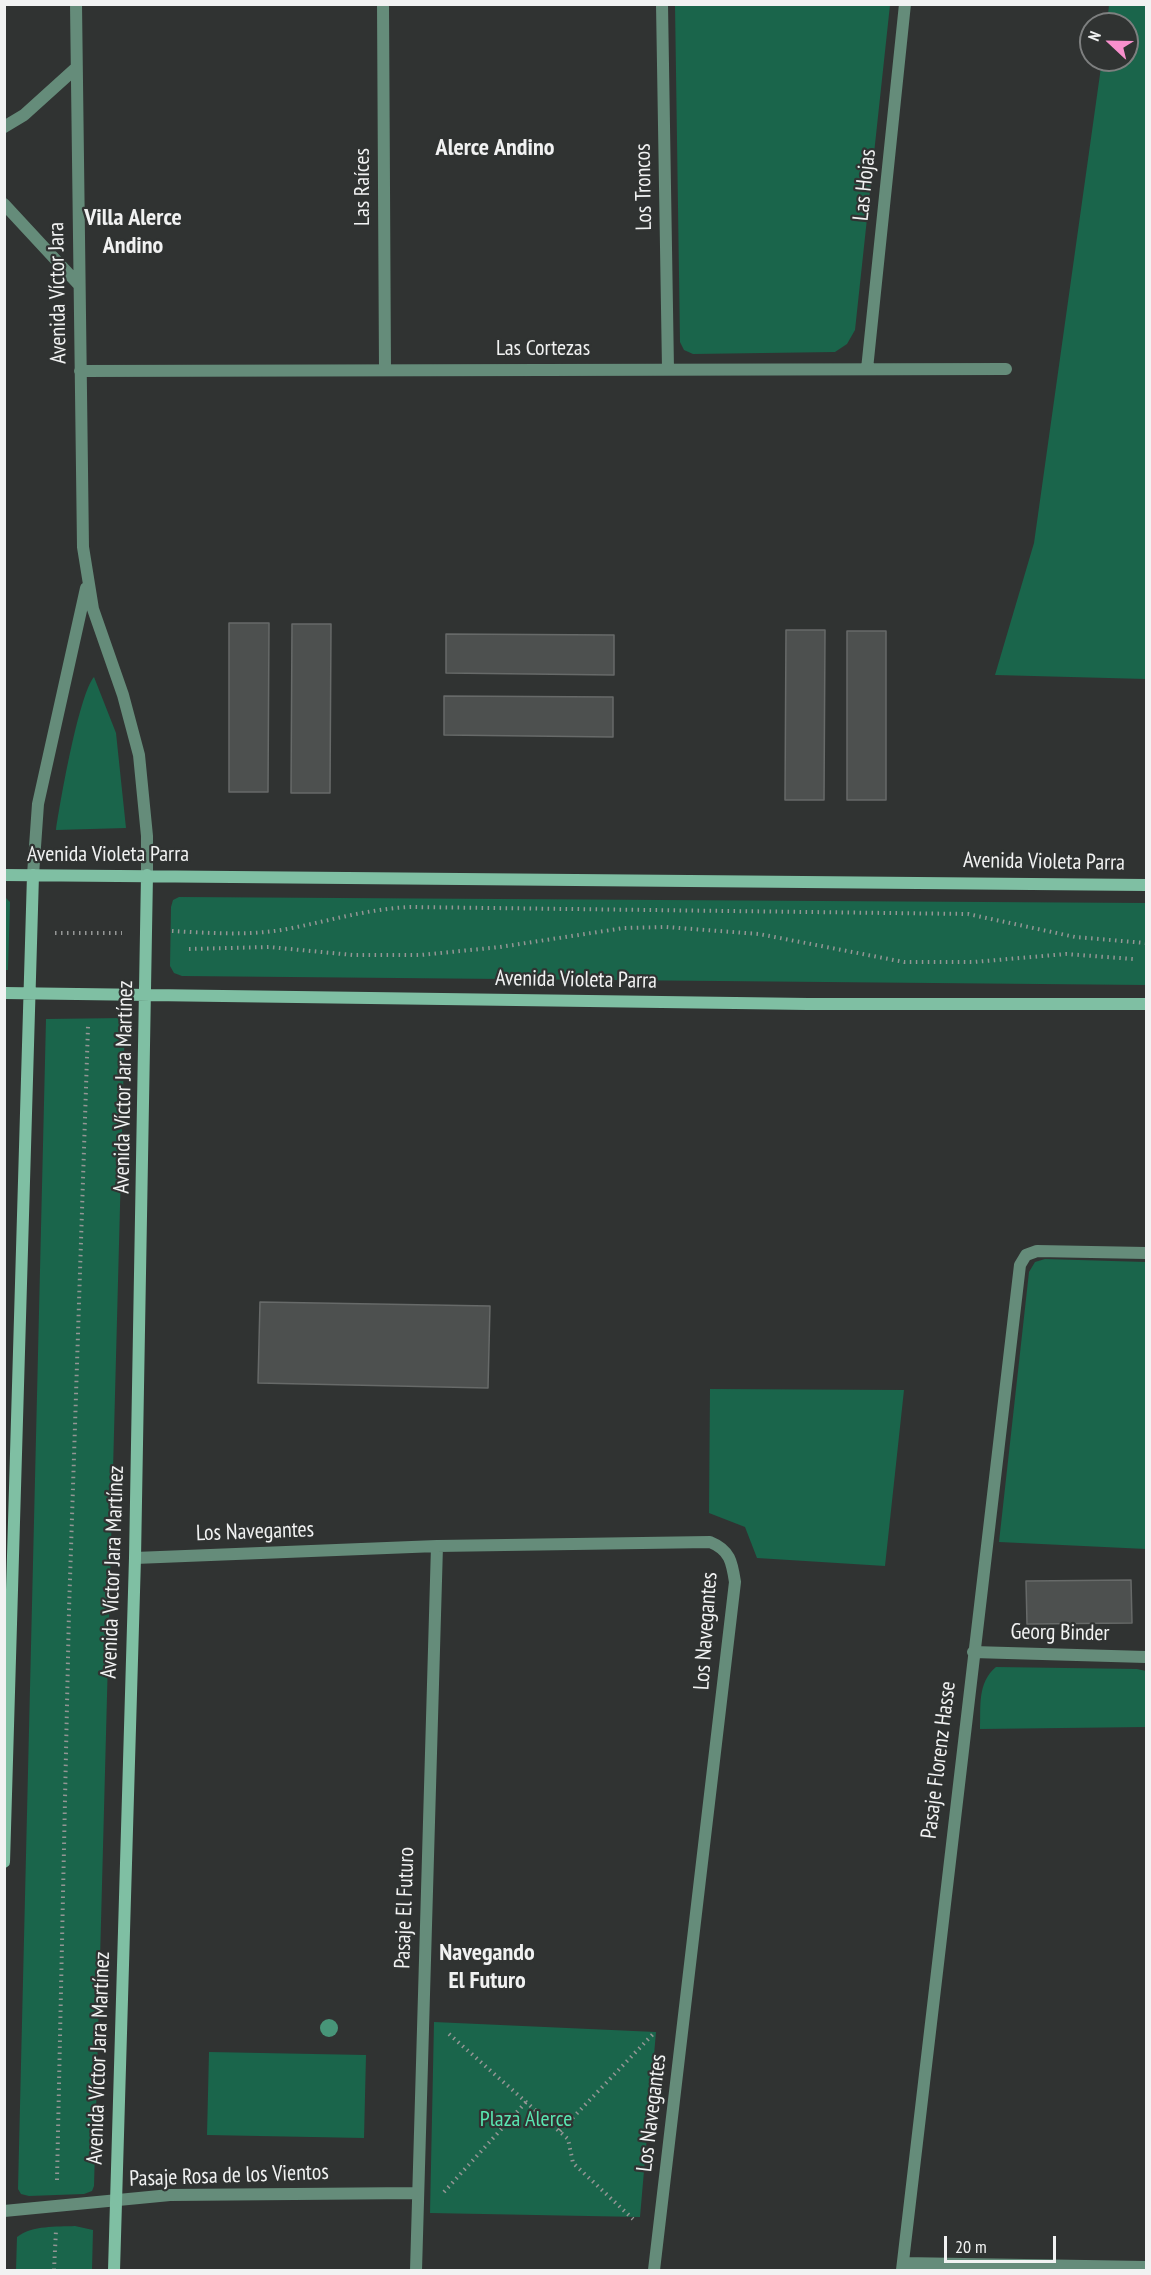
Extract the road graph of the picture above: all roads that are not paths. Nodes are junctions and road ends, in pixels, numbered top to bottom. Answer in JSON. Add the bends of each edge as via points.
{"nodes":[{"id":1,"x":76,"y":4,"type":"edge"},
{"id":2,"x":383,"y":4,"type":"edge"},
{"id":3,"x":662,"y":4,"type":"edge"},
{"id":4,"x":905,"y":4,"type":"edge"},
{"id":5,"x":76,"y":68,"type":"junction"},
{"id":6,"x":4,"y":127,"type":"edge"},
{"id":7,"x":4,"y":204,"type":"edge"},
{"id":8,"x":79,"y":285,"type":"junction"},
{"id":9,"x":668,"y":369,"type":"junction"},
{"id":10,"x":867,"y":369,"type":"junction"},
{"id":11,"x":1006,"y":369,"type":"dead end"},
{"id":12,"x":385,"y":370,"type":"junction"},
{"id":13,"x":80,"y":371,"type":"junction"},
{"id":14,"x":87,"y":581,"type":"junction"},
{"id":15,"x":4,"y":875,"type":"edge"},
{"id":16,"x":33,"y":875,"type":"junction"},
{"id":17,"x":147,"y":875,"type":"junction"},
{"id":18,"x":1146,"y":885,"type":"edge"},
{"id":19,"x":4,"y":993,"type":"edge"},
{"id":20,"x":28,"y":993,"type":"junction"},
{"id":21,"x":147,"y":996,"type":"junction"},
{"id":22,"x":1146,"y":1005,"type":"edge"},
{"id":23,"x":1146,"y":1253,"type":"edge"},
{"id":24,"x":9,"y":1531,"type":"edge"},
{"id":25,"x":436,"y":1546,"type":"junction"},
{"id":26,"x":135,"y":1558,"type":"junction"},
{"id":27,"x":973,"y":1652,"type":"junction"},
{"id":28,"x":1146,"y":1657,"type":"edge"},
{"id":29,"x":6,"y":1769,"type":"edge"},
{"id":30,"x":4,"y":1862,"type":"edge"},
{"id":31,"x":418,"y":2193,"type":"junction"},
{"id":32,"x":115,"y":2201,"type":"junction"},
{"id":33,"x":4,"y":2211,"type":"edge"},
{"id":34,"x":902,"y":2267,"type":"edge"},
{"id":35,"x":1146,"y":2267,"type":"edge"},
{"id":36,"x":114,"y":2271,"type":"edge"},
{"id":37,"x":417,"y":2271,"type":"edge"},
{"id":38,"x":654,"y":2271,"type":"edge"}],
"edges":[{"from":1,"to":5,"type":"street","name":"Avenida Víctor Jara"},
{"from":2,"to":12,"type":"street","name":"Las Raíces"},
{"from":3,"to":9,"type":"street","name":"Los Troncos"},
{"from":4,"to":10,"type":"street","name":"Las Hojas"},
{"from":5,"to":6,"type":"street","via":[[24,115]]},
{"from":5,"to":8,"type":"street","name":"Avenida Víctor Jara"},
{"from":7,"to":8,"type":"street"},
{"from":8,"to":13,"type":"street","name":"Avenida Víctor Jara"},
{"from":9,"to":10,"type":"street","name":"Las Cortezas"},
{"from":9,"to":12,"type":"street","name":"Las Cortezas"},
{"from":10,"to":11,"type":"street","name":"Las Cortezas"},
{"from":12,"to":13,"type":"street","name":"Las Cortezas"},
{"from":13,"to":14,"type":"street","name":"Avenida Víctor Jara","via":[[81,494]]},
{"from":14,"to":16,"type":"street","name":"Avenida Víctor Jara","via":[[38,804]]},
{"from":14,"to":17,"type":"street","name":"Avenida Víctor Jara","via":[[134,728],[144,789]]},
{"from":15,"to":16,"type":"main road","name":"Avenida Violeta Parra"},
{"from":16,"to":17,"type":"main road","name":"Avenida Violeta Parra"},
{"from":16,"to":20,"type":"main road"},
{"from":17,"to":18,"type":"main road","name":"Avenida Violeta Parra"},
{"from":17,"to":21,"type":"main road","name":"Avenida Víctor Jara Martínez"},
{"from":19,"to":20,"type":"main road","name":"Avenida Violeta Parra"},
{"from":20,"to":21,"type":"main road","name":"Avenida Violeta Parra"},
{"from":20,"to":24,"type":"main road"},
{"from":21,"to":22,"type":"main road","name":"Avenida Violeta Parra"},
{"from":21,"to":26,"type":"main road","name":"Avenida Víctor Jara Martínez"},
{"from":23,"to":27,"type":"street","name":"Pasaje Florenz Hasse","via":[[1037,1251],[1026,1255],[1020,1264]]},
{"from":24,"to":29,"type":"main road"},
{"from":25,"to":26,"type":"street","name":"Los Navegantes"},
{"from":25,"to":31,"type":"street","name":"Pasaje El Futuro"},
{"from":25,"to":38,"type":"street","name":"Los Navegantes","via":[[711,1542],[729,1554],[735,1582]]},
{"from":26,"to":32,"type":"main road","name":"Avenida Víctor Jara Martínez"},
{"from":27,"to":28,"type":"street","name":"Georg Binder"},
{"from":27,"to":34,"type":"street","name":"Pasaje Florenz Hasse"},
{"from":29,"to":30,"type":"main road"},
{"from":31,"to":32,"type":"street","name":"Pasaje Rosa de los Vientos","via":[[170,2195]]},
{"from":31,"to":37,"type":"street","name":"Pasaje El Futuro"},
{"from":32,"to":33,"type":"street","name":"Pasaje Rosa de los Vientos"},
{"from":32,"to":36,"type":"main road","name":"Avenida Víctor Jara Martínez"},
{"from":34,"to":35,"type":"street"}]}
